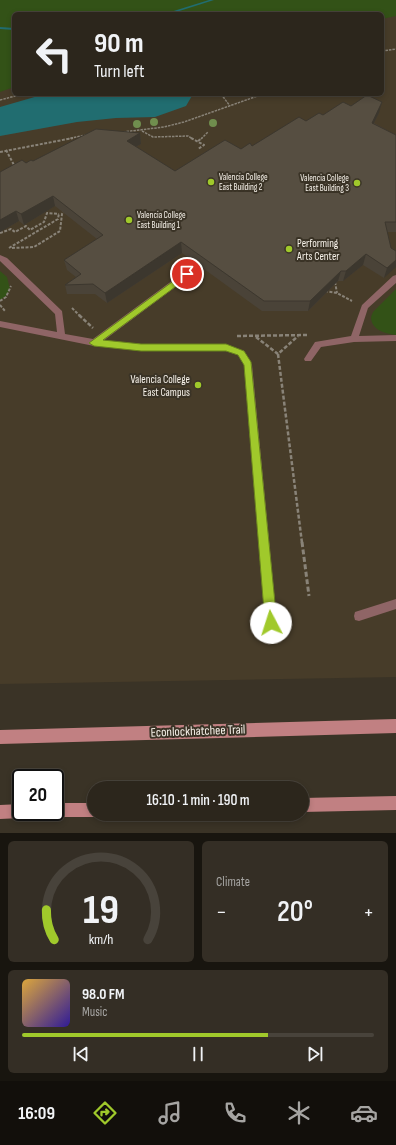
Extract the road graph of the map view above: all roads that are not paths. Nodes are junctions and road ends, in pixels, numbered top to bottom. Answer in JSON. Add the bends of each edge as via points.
{"nodes":[{"id":1,"x":0,"y":258,"type":"edge"},
{"id":2,"x":187,"y":274,"type":"dead end"},
{"id":3,"x":396,"y":278,"type":"edge"},
{"id":4,"x":0,"y":324,"type":"edge"},
{"id":5,"x":61,"y":336,"type":"junction"},
{"id":6,"x":396,"y":338,"type":"edge"},
{"id":7,"x":354,"y":339,"type":"junction"},
{"id":8,"x":94,"y":343,"type":"junction"},
{"id":9,"x":308,"y":359,"type":"dead end"},
{"id":10,"x":396,"y":604,"type":"edge"},
{"id":11,"x":359,"y":616,"type":"dead end"},
{"id":12,"x":271,"y":623,"type":"dead end"},
{"id":13,"x":396,"y":726,"type":"edge"},
{"id":14,"x":0,"y":737,"type":"edge"},
{"id":15,"x":396,"y":803,"type":"edge"},
{"id":16,"x":309,"y":805,"type":"edge"},
{"id":17,"x":64,"y":810,"type":"edge"},
{"id":18,"x":87,"y":810,"type":"edge"},
{"id":19,"x":12,"y":811,"type":"edge"},
{"id":20,"x":0,"y":812,"type":"edge"}],
"edges":[{"from":1,"to":5,"type":"lane","via":[[59,313]]},
{"from":2,"to":8,"type":"lane"},
{"from":3,"to":7,"type":"lane","via":[[365,307]]},
{"from":4,"to":5,"type":"lane"},
{"from":5,"to":8,"type":"lane"},
{"from":6,"to":7,"type":"lane"},
{"from":7,"to":9,"type":"lane","via":[[318,344]]},
{"from":8,"to":12,"type":"lane","via":[[141,347],[226,348],[241,353],[248,365]]},
{"from":10,"to":11,"type":"lane"},
{"from":13,"to":14,"type":"street","name":"Econlockhatchee Trail"},
{"from":15,"to":16,"type":"street"},
{"from":17,"to":18,"type":"street"},
{"from":19,"to":20,"type":"street"}]}
